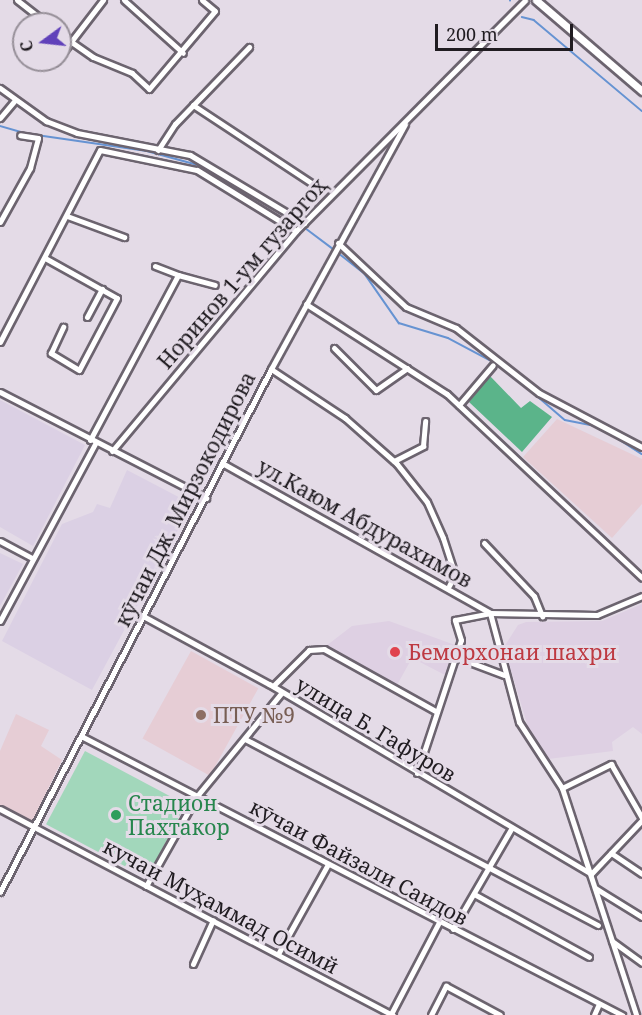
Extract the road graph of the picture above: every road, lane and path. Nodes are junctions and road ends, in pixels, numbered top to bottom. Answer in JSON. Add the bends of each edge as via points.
{"nodes":[{"id":1,"x":18,"y":0,"type":"edge"},
{"id":2,"x":103,"y":0,"type":"edge"},
{"id":3,"x":123,"y":0,"type":"edge"},
{"id":4,"x":202,"y":0,"type":"edge"},
{"id":5,"x":525,"y":0,"type":"edge"},
{"id":6,"x":536,"y":0,"type":"edge"},
{"id":7,"x":33,"y":12,"type":"edge"},
{"id":8,"x":72,"y":39,"type":"edge"},
{"id":9,"x":72,"y":43,"type":"edge"},
{"id":10,"x":249,"y":47,"type":"dead end"},
{"id":11,"x":183,"y":53,"type":"junction"},
{"id":12,"x":0,"y":88,"type":"edge"},
{"id":13,"x":642,"y":92,"type":"edge"},
{"id":14,"x":15,"y":100,"type":"junction"},
{"id":15,"x":193,"y":105,"type":"junction"},
{"id":16,"x":0,"y":118,"type":"edge"},
{"id":17,"x":405,"y":124,"type":"junction"},
{"id":18,"x":20,"y":135,"type":"dead end"},
{"id":19,"x":116,"y":140,"type":"junction"},
{"id":20,"x":158,"y":150,"type":"junction"},
{"id":21,"x":111,"y":152,"type":"junction"},
{"id":22,"x":313,"y":184,"type":"dead end"},
{"id":23,"x":67,"y":216,"type":"junction"},
{"id":24,"x":0,"y":222,"type":"edge"},
{"id":25,"x":301,"y":226,"type":"junction"},
{"id":26,"x":124,"y":237,"type":"dead end"},
{"id":27,"x":338,"y":243,"type":"junction"},
{"id":28,"x":45,"y":258,"type":"junction"},
{"id":29,"x":155,"y":266,"type":"dead end"},
{"id":30,"x":178,"y":275,"type":"junction"},
{"id":31,"x":214,"y":285,"type":"dead end"},
{"id":32,"x":102,"y":290,"type":"junction"},
{"id":33,"x":306,"y":304,"type":"junction"},
{"id":34,"x":87,"y":317,"type":"dead end"},
{"id":35,"x":63,"y":327,"type":"dead end"},
{"id":36,"x":0,"y":342,"type":"edge"},
{"id":37,"x":334,"y":348,"type":"dead end"},
{"id":38,"x":493,"y":365,"type":"dead end"},
{"id":39,"x":407,"y":368,"type":"junction"},
{"id":40,"x":271,"y":369,"type":"junction"},
{"id":41,"x":0,"y":392,"type":"edge"},
{"id":42,"x":459,"y":405,"type":"junction"},
{"id":43,"x":425,"y":421,"type":"dead end"},
{"id":44,"x":93,"y":441,"type":"junction"},
{"id":45,"x":642,"y":447,"type":"edge"},
{"id":46,"x":112,"y":451,"type":"junction"},
{"id":47,"x":393,"y":461,"type":"junction"},
{"id":48,"x":222,"y":463,"type":"junction"},
{"id":49,"x":206,"y":498,"type":"junction"},
{"id":50,"x":0,"y":541,"type":"edge"},
{"id":51,"x":484,"y":543,"type":"dead end"},
{"id":52,"x":32,"y":558,"type":"junction"},
{"id":53,"x":642,"y":578,"type":"edge"},
{"id":54,"x":449,"y":586,"type":"junction"},
{"id":55,"x":642,"y":596,"type":"edge"},
{"id":56,"x":490,"y":613,"type":"junction"},
{"id":57,"x":143,"y":616,"type":"junction"},
{"id":58,"x":542,"y":616,"type":"junction"},
{"id":59,"x":0,"y":621,"type":"edge"},
{"id":60,"x":456,"y":657,"type":"junction"},
{"id":61,"x":504,"y":675,"type":"junction"},
{"id":62,"x":273,"y":686,"type":"junction"},
{"id":63,"x":282,"y":692,"type":"junction"},
{"id":64,"x":291,"y":697,"type":"junction"},
{"id":65,"x":277,"y":702,"type":"junction"},
{"id":66,"x":437,"y":712,"type":"junction"},
{"id":67,"x":81,"y":736,"type":"junction"},
{"id":68,"x":245,"y":739,"type":"junction"},
{"id":69,"x":417,"y":773,"type":"junction"},
{"id":70,"x":562,"y":789,"type":"junction"},
{"id":71,"x":197,"y":796,"type":"junction"},
{"id":72,"x":0,"y":809,"type":"edge"},
{"id":73,"x":642,"y":819,"type":"edge"},
{"id":74,"x":34,"y":827,"type":"junction"},
{"id":75,"x":511,"y":829,"type":"junction"},
{"id":76,"x":611,"y":853,"type":"junction"},
{"id":77,"x":328,"y":864,"type":"junction"},
{"id":78,"x":489,"y":866,"type":"junction"},
{"id":79,"x":591,"y":874,"type":"junction"},
{"id":80,"x":642,"y":874,"type":"edge"},
{"id":81,"x":146,"y":886,"type":"junction"},
{"id":82,"x":595,"y":887,"type":"junction"},
{"id":83,"x":0,"y":891,"type":"edge"},
{"id":84,"x":474,"y":894,"type":"junction"},
{"id":85,"x":642,"y":917,"type":"edge"},
{"id":86,"x":213,"y":920,"type":"junction"},
{"id":87,"x":439,"y":922,"type":"junction"},
{"id":88,"x":598,"y":925,"type":"dead end"},
{"id":89,"x":453,"y":929,"type":"junction"},
{"id":90,"x":612,"y":941,"type":"junction"},
{"id":91,"x":278,"y":954,"type":"junction"},
{"id":92,"x":589,"y":957,"type":"dead end"},
{"id":93,"x":642,"y":963,"type":"edge"},
{"id":94,"x":193,"y":964,"type":"dead end"},
{"id":95,"x":598,"y":1006,"type":"junction"},
{"id":96,"x":392,"y":1015,"type":"edge"},
{"id":97,"x":431,"y":1015,"type":"edge"},
{"id":98,"x":500,"y":1015,"type":"edge"},
{"id":99,"x":594,"y":1015,"type":"edge"},
{"id":100,"x":622,"y":1015,"type":"edge"},
{"id":101,"x":636,"y":1015,"type":"edge"}],
"edges":[{"from":1,"to":7,"type":"street"},
{"from":2,"to":8,"type":"street"},
{"from":3,"to":11,"type":"street"},
{"from":4,"to":11,"type":"street","via":[[214,11]]},
{"from":5,"to":17,"type":"street"},
{"from":6,"to":13,"type":"main road"},
{"from":9,"to":11,"type":"street","via":[[132,73],[149,88]]},
{"from":10,"to":15,"type":"street"},
{"from":12,"to":14,"type":"street"},
{"from":14,"to":16,"type":"street"},
{"from":14,"to":19,"type":"street","via":[[46,121]]},
{"from":15,"to":20,"type":"street"},
{"from":15,"to":22,"type":"street"},
{"from":17,"to":25,"type":"street","name":"Норинов 1-ум гузаргоҳ"},
{"from":17,"to":27,"type":"street","name":"кӯчаи Дж. Мирзокодирова"},
{"from":18,"to":24,"type":"street","via":[[38,138],[30,168]]},
{"from":19,"to":20,"type":"street"},
{"from":19,"to":21,"type":"street"},
{"from":20,"to":25,"type":"street","via":[[190,155]]},
{"from":21,"to":23,"type":"street","via":[[100,150]]},
{"from":21,"to":25,"type":"street","via":[[197,170]]},
{"from":23,"to":26,"type":"street"},
{"from":23,"to":28,"type":"street"},
{"from":25,"to":46,"type":"street","name":"Норинов 1-ум гузаргоҳ"},
{"from":27,"to":33,"type":"street","name":"кӯчаи Дж. Мирзокодирова"},
{"from":27,"to":45,"type":"street","via":[[406,307],[456,327],[539,393]]},
{"from":28,"to":32,"type":"street"},
{"from":28,"to":36,"type":"street"},
{"from":29,"to":30,"type":"street"},
{"from":30,"to":31,"type":"street"},
{"from":30,"to":44,"type":"street"},
{"from":32,"to":34,"type":"street"},
{"from":32,"to":35,"type":"street","via":[[117,298],[79,370],[51,353]]},
{"from":33,"to":39,"type":"street"},
{"from":33,"to":40,"type":"street","name":"кӯчаи Дж. Мирзокодирова"},
{"from":37,"to":39,"type":"street","via":[[376,390]]},
{"from":38,"to":42,"type":"street"},
{"from":39,"to":42,"type":"street"},
{"from":40,"to":47,"type":"street","via":[[345,418]]},
{"from":40,"to":48,"type":"street","name":"кӯчаи Дж. Мирзокодирова"},
{"from":41,"to":44,"type":"street"},
{"from":42,"to":53,"type":"street"},
{"from":43,"to":47,"type":"street","via":[[423,446]]},
{"from":44,"to":46,"type":"street"},
{"from":44,"to":52,"type":"street"},
{"from":46,"to":49,"type":"street"},
{"from":47,"to":54,"type":"street","via":[[427,502],[455,574]]},
{"from":48,"to":49,"type":"street","name":"кӯчаи Дж. Мирзокодирова"},
{"from":48,"to":54,"type":"street","name":"ул.Каюм Абдурахимов"},
{"from":49,"to":57,"type":"street","name":"кӯчаи Дж. Мирзокодирова"},
{"from":50,"to":52,"type":"street"},
{"from":51,"to":58,"type":"street","via":[[534,596]]},
{"from":52,"to":59,"type":"street"},
{"from":54,"to":56,"type":"street","name":"ул.Каюм Абдурахимов"},
{"from":55,"to":58,"type":"street","via":[[597,615]]},
{"from":56,"to":58,"type":"street"},
{"from":56,"to":60,"type":"street","via":[[455,620],[461,640]]},
{"from":56,"to":61,"type":"street"},
{"from":57,"to":62,"type":"street","name":"улица Б. Гафуров"},
{"from":57,"to":67,"type":"street","name":"кӯчаи Дж. Мирзокодирова"},
{"from":60,"to":61,"type":"street"},
{"from":60,"to":66,"type":"street"},
{"from":61,"to":70,"type":"street","via":[[519,723]]},
{"from":62,"to":63,"type":"street","name":"улица Б. Гафуров"},
{"from":62,"to":66,"type":"street","via":[[309,650],[324,649]]},
{"from":63,"to":64,"type":"street","name":"улица Б. Гафуров"},
{"from":63,"to":65,"type":"street"},
{"from":64,"to":65,"type":"street"},
{"from":64,"to":69,"type":"street","name":"улица Б. Гафуров"},
{"from":65,"to":68,"type":"street"},
{"from":66,"to":69,"type":"street"},
{"from":67,"to":71,"type":"street","name":"кӯчаи Файзали Саидов"},
{"from":67,"to":74,"type":"street","name":"кӯчаи Дж. Мирзокодирова"},
{"from":68,"to":71,"type":"street"},
{"from":68,"to":78,"type":"street"},
{"from":69,"to":75,"type":"street","name":"улица Б. Гафуров"},
{"from":70,"to":73,"type":"street","via":[[612,764]]},
{"from":70,"to":79,"type":"street"},
{"from":71,"to":77,"type":"street","name":"кӯчаи Файзали Саидов"},
{"from":71,"to":81,"type":"street"},
{"from":72,"to":74,"type":"street","name":"кучаи Муҳаммад Осимй"},
{"from":73,"to":76,"type":"street"},
{"from":74,"to":81,"type":"street","name":"кучаи Муҳаммад Осимй"},
{"from":74,"to":83,"type":"street","name":"кӯчаи Дж. Мирзокодирова"},
{"from":75,"to":78,"type":"street"},
{"from":75,"to":79,"type":"street","name":"улица Б. Гафуров"},
{"from":76,"to":79,"type":"street"},
{"from":76,"to":80,"type":"street"},
{"from":77,"to":87,"type":"street","name":"кӯчаи Файзали Саидов"},
{"from":77,"to":91,"type":"street"},
{"from":78,"to":84,"type":"street"},
{"from":78,"to":88,"type":"street"},
{"from":79,"to":82,"type":"street"},
{"from":81,"to":86,"type":"street","name":"кучаи Муҳаммад Осимй"},
{"from":82,"to":85,"type":"street"},
{"from":82,"to":90,"type":"street"},
{"from":84,"to":89,"type":"street"},
{"from":84,"to":92,"type":"street"},
{"from":86,"to":91,"type":"street","name":"кучаи Муҳаммад Осимй"},
{"from":86,"to":94,"type":"street"},
{"from":87,"to":89,"type":"street","name":"кӯчаи Файзали Саидов"},
{"from":87,"to":96,"type":"street"},
{"from":89,"to":95,"type":"street","name":"кӯчаи Файзали Саидов"},
{"from":90,"to":93,"type":"street"},
{"from":90,"to":101,"type":"street"},
{"from":91,"to":96,"type":"street","name":"кучаи Муҳаммад Осимй"},
{"from":95,"to":99,"type":"street"},
{"from":95,"to":100,"type":"street","name":"кӯчаи Файзали Саидов"},
{"from":97,"to":98,"type":"street","via":[[446,986]]}]}
